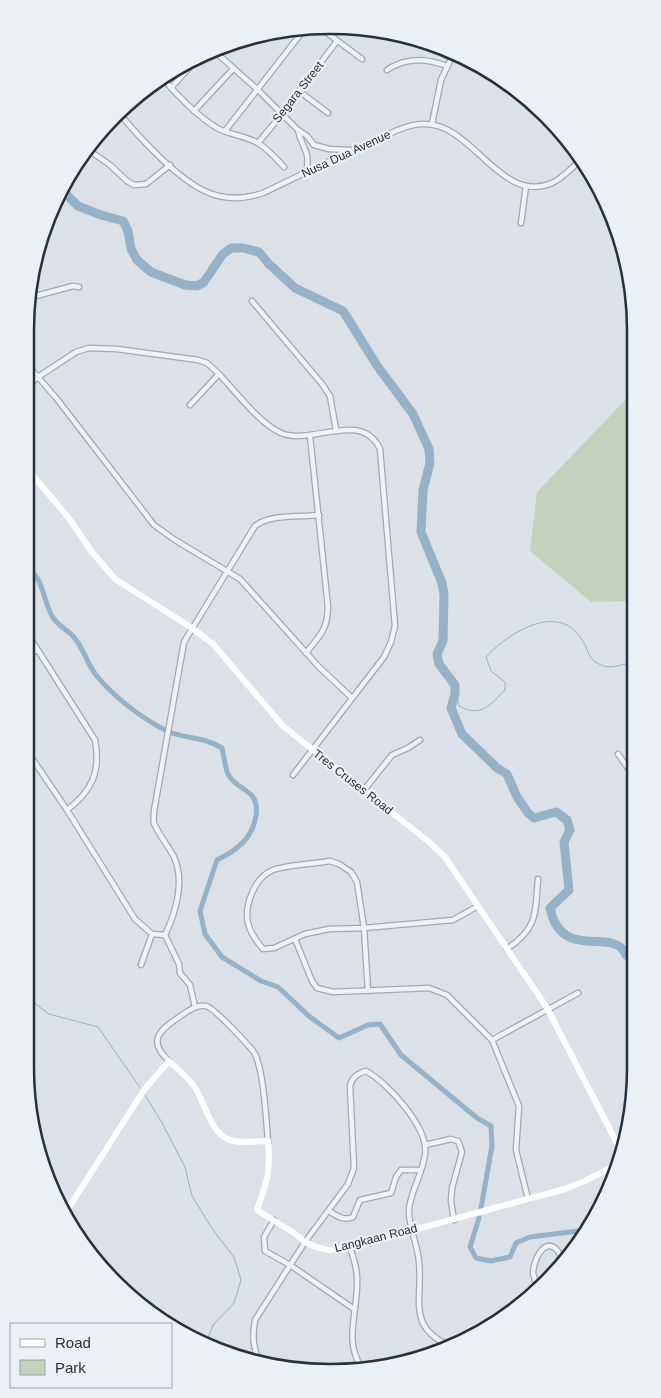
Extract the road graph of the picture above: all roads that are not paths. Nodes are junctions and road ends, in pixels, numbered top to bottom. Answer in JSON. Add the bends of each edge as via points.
{"nodes":[{"id":1,"x":328,"y":34,"type":"edge"},
{"id":2,"x":300,"y":35,"type":"edge"},
{"id":3,"x":337,"y":41,"type":"junction"},
{"id":4,"x":219,"y":55,"type":"edge"},
{"id":5,"x":362,"y":59,"type":"dead end"},
{"id":6,"x":451,"y":59,"type":"edge"},
{"id":7,"x":447,"y":66,"type":"junction"},
{"id":8,"x":233,"y":69,"type":"junction"},
{"id":9,"x":387,"y":70,"type":"dead end"},
{"id":10,"x":185,"y":72,"type":"edge"},
{"id":11,"x":167,"y":83,"type":"edge"},
{"id":12,"x":171,"y":88,"type":"junction"},
{"id":13,"x":258,"y":90,"type":"junction"},
{"id":14,"x":299,"y":91,"type":"junction"},
{"id":15,"x":194,"y":111,"type":"junction"},
{"id":16,"x":328,"y":113,"type":"dead end"},
{"id":17,"x":282,"y":114,"type":"junction"},
{"id":18,"x":124,"y":118,"type":"edge"},
{"id":19,"x":432,"y":124,"type":"junction"},
{"id":20,"x":224,"y":130,"type":"junction"},
{"id":21,"x":298,"y":130,"type":"junction"},
{"id":22,"x":258,"y":143,"type":"junction"},
{"id":23,"x":314,"y":145,"type":"junction"},
{"id":24,"x":351,"y":150,"type":"junction"},
{"id":25,"x":307,"y":151,"type":"junction"},
{"id":26,"x":93,"y":154,"type":"edge"},
{"id":27,"x":170,"y":165,"type":"junction"},
{"id":28,"x":576,"y":165,"type":"edge"},
{"id":29,"x":284,"y":167,"type":"dead end"},
{"id":30,"x":306,"y":173,"type":"junction"},
{"id":31,"x":526,"y":186,"type":"junction"},
{"id":32,"x":521,"y":223,"type":"dead end"},
{"id":33,"x":79,"y":287,"type":"dead end"},
{"id":34,"x":36,"y":294,"type":"edge"},
{"id":35,"x":252,"y":301,"type":"dead end"},
{"id":36,"x":34,"y":372,"type":"edge"},
{"id":37,"x":220,"y":374,"type":"junction"},
{"id":38,"x":38,"y":377,"type":"junction"},
{"id":39,"x":34,"y":380,"type":"edge"},
{"id":40,"x":190,"y":405,"type":"dead end"},
{"id":41,"x":336,"y":430,"type":"junction"},
{"id":42,"x":310,"y":436,"type":"junction"},
{"id":43,"x":34,"y":477,"type":"edge"},
{"id":44,"x":319,"y":515,"type":"junction"},
{"id":45,"x":228,"y":570,"type":"junction"},
{"id":46,"x":192,"y":628,"type":"junction"},
{"id":47,"x":34,"y":644,"type":"edge"},
{"id":48,"x":38,"y":650,"type":"junction"},
{"id":49,"x":34,"y":652,"type":"edge"},
{"id":50,"x":306,"y":653,"type":"junction"},
{"id":51,"x":352,"y":698,"type":"junction"},
{"id":52,"x":420,"y":740,"type":"dead end"},
{"id":53,"x":312,"y":749,"type":"junction"},
{"id":54,"x":618,"y":754,"type":"dead end"},
{"id":55,"x":34,"y":761,"type":"edge"},
{"id":56,"x":627,"y":767,"type":"edge"},
{"id":57,"x":292,"y":775,"type":"dead end"},
{"id":58,"x":364,"y":790,"type":"junction"},
{"id":59,"x":68,"y":810,"type":"junction"},
{"id":60,"x":538,"y":879,"type":"dead end"},
{"id":61,"x":478,"y":906,"type":"junction"},
{"id":62,"x":364,"y":928,"type":"junction"},
{"id":63,"x":152,"y":934,"type":"junction"},
{"id":64,"x":166,"y":935,"type":"junction"},
{"id":65,"x":295,"y":938,"type":"junction"},
{"id":66,"x":507,"y":949,"type":"junction"},
{"id":67,"x":142,"y":965,"type":"dead end"},
{"id":68,"x":368,"y":991,"type":"junction"},
{"id":69,"x":578,"y":993,"type":"dead end"},
{"id":70,"x":195,"y":1007,"type":"junction"},
{"id":71,"x":547,"y":1008,"type":"junction"},
{"id":72,"x":492,"y":1040,"type":"junction"},
{"id":73,"x":169,"y":1061,"type":"junction"},
{"id":74,"x":268,"y":1141,"type":"junction"},
{"id":75,"x":617,"y":1143,"type":"edge"},
{"id":76,"x":425,"y":1145,"type":"junction"},
{"id":77,"x":610,"y":1168,"type":"edge"},
{"id":78,"x":420,"y":1170,"type":"junction"},
{"id":79,"x":528,"y":1199,"type":"junction"},
{"id":80,"x":69,"y":1207,"type":"edge"},
{"id":81,"x":329,"y":1211,"type":"junction"},
{"id":82,"x":274,"y":1220,"type":"junction"},
{"id":83,"x":454,"y":1220,"type":"junction"},
{"id":84,"x":412,"y":1230,"type":"junction"},
{"id":85,"x":305,"y":1242,"type":"junction"},
{"id":86,"x":350,"y":1247,"type":"junction"},
{"id":87,"x":560,"y":1256,"type":"edge"},
{"id":88,"x":290,"y":1265,"type":"junction"},
{"id":89,"x":536,"y":1281,"type":"edge"},
{"id":90,"x":354,"y":1309,"type":"junction"},
{"id":91,"x":442,"y":1343,"type":"edge"},
{"id":92,"x":257,"y":1355,"type":"edge"},
{"id":93,"x":359,"y":1363,"type":"edge"}],
"edges":[{"from":1,"to":3,"type":"street"},
{"from":2,"to":13,"type":"street"},
{"from":3,"to":5,"type":"street"},
{"from":3,"to":14,"type":"street","name":"Segara Street"},
{"from":4,"to":8,"type":"street"},
{"from":6,"to":7,"type":"street"},
{"from":7,"to":9,"type":"street","via":[[434,61],[407,60]]},
{"from":7,"to":19,"type":"street"},
{"from":8,"to":13,"type":"street"},
{"from":8,"to":15,"type":"street"},
{"from":10,"to":12,"type":"street"},
{"from":11,"to":12,"type":"street"},
{"from":12,"to":15,"type":"street"},
{"from":13,"to":17,"type":"street"},
{"from":13,"to":20,"type":"street"},
{"from":14,"to":16,"type":"street"},
{"from":14,"to":17,"type":"street","name":"Segara Street"},
{"from":15,"to":20,"type":"street"},
{"from":17,"to":21,"type":"street"},
{"from":17,"to":22,"type":"street","name":"Segara Street"},
{"from":18,"to":27,"type":"street","name":"Nusa Dua Avenue"},
{"from":19,"to":24,"type":"street","name":"Nusa Dua Avenue","via":[[410,125]]},
{"from":19,"to":31,"type":"street","name":"Nusa Dua Avenue","via":[[459,137],[509,180]]},
{"from":20,"to":22,"type":"street"},
{"from":21,"to":23,"type":"street"},
{"from":21,"to":25,"type":"street"},
{"from":22,"to":29,"type":"street"},
{"from":23,"to":24,"type":"street"},
{"from":23,"to":25,"type":"street"},
{"from":24,"to":30,"type":"street","name":"Nusa Dua Avenue"},
{"from":25,"to":30,"type":"street"},
{"from":26,"to":27,"type":"street","via":[[134,185],[146,184]]},
{"from":27,"to":30,"type":"street","name":"Nusa Dua Avenue","via":[[206,192],[236,198],[264,193]]},
{"from":28,"to":31,"type":"street","via":[[552,183]]},
{"from":31,"to":32,"type":"street"},
{"from":33,"to":34,"type":"street"},
{"from":35,"to":41,"type":"street","via":[[330,396]]},
{"from":36,"to":38,"type":"street"},
{"from":37,"to":38,"type":"street","via":[[198,360],[88,348],[76,352]]},
{"from":37,"to":40,"type":"street"},
{"from":37,"to":42,"type":"street","via":[[273,429],[283,434]]},
{"from":38,"to":39,"type":"street"},
{"from":38,"to":45,"type":"street","via":[[154,525]]},
{"from":41,"to":42,"type":"street"},
{"from":41,"to":51,"type":"street","via":[[364,432],[376,440],[380,449],[395,626],[384,657]]},
{"from":42,"to":44,"type":"street"},
{"from":43,"to":46,"type":"main road","name":"Tres Cruses Road","via":[[115,579]]},
{"from":44,"to":45,"type":"street","via":[[262,520],[250,532]]},
{"from":44,"to":50,"type":"street","via":[[327,620],[324,630]]},
{"from":45,"to":46,"type":"street"},
{"from":45,"to":50,"type":"street","via":[[240,579]]},
{"from":46,"to":53,"type":"main road","name":"Tres Cruses Road","via":[[213,644],[283,726]]},
{"from":46,"to":64,"type":"street","via":[[184,642],[154,812],[154,823],[180,872],[175,909]]},
{"from":47,"to":48,"type":"street"},
{"from":48,"to":49,"type":"street"},
{"from":48,"to":59,"type":"street","via":[[95,740],[98,753],[91,786]]},
{"from":50,"to":51,"type":"street"},
{"from":51,"to":53,"type":"street"},
{"from":52,"to":58,"type":"street","via":[[392,755]]},
{"from":53,"to":57,"type":"street"},
{"from":53,"to":58,"type":"main road","name":"Tres Cruses Road"},
{"from":54,"to":56,"type":"street"},
{"from":55,"to":59,"type":"street"},
{"from":58,"to":61,"type":"main road","name":"Tres Cruses Road","via":[[445,857]]},
{"from":59,"to":63,"type":"street","via":[[135,919]]},
{"from":60,"to":66,"type":"street","via":[[532,924],[522,939]]},
{"from":61,"to":62,"type":"street","via":[[453,920]]},
{"from":61,"to":66,"type":"main road","name":"Tres Cruses Road"},
{"from":62,"to":65,"type":"street","via":[[329,929]]},
{"from":62,"to":65,"type":"street","via":[[358,882],[339,864],[330,861],[273,870],[257,883],[247,908],[248,923],[263,949],[274,948]]},
{"from":62,"to":68,"type":"street"},
{"from":63,"to":64,"type":"street"},
{"from":63,"to":67,"type":"street"},
{"from":64,"to":70,"type":"street","via":[[180,973],[190,985]]},
{"from":65,"to":68,"type":"street","via":[[317,988],[333,992]]},
{"from":66,"to":71,"type":"main road","name":"Tres Cruses Road"},
{"from":68,"to":72,"type":"street","via":[[429,988],[447,995]]},
{"from":69,"to":71,"type":"street"},
{"from":70,"to":73,"type":"street","via":[[162,1029],[159,1035],[159,1050]]},
{"from":70,"to":74,"type":"street","via":[[212,1007],[254,1054],[261,1079]]},
{"from":71,"to":72,"type":"street"},
{"from":71,"to":75,"type":"main road","name":"Tres Cruses Road"},
{"from":72,"to":79,"type":"street","via":[[519,1106],[516,1150]]},
{"from":73,"to":74,"type":"main road","via":[[195,1089],[212,1124],[223,1136],[233,1141]]},
{"from":73,"to":80,"type":"main road","via":[[144,1090]]},
{"from":74,"to":82,"type":"main road","name":"Langkaan Road","via":[[270,1162],[267,1182],[257,1210]]},
{"from":76,"to":78,"type":"street"},
{"from":76,"to":81,"type":"street","via":[[410,1112],[375,1076],[366,1071],[358,1074],[350,1086],[354,1168],[348,1184]]},
{"from":76,"to":83,"type":"street","via":[[451,1139],[458,1141],[462,1152],[452,1188]]},
{"from":77,"to":79,"type":"main road","name":"Langkaan Road","via":[[578,1184]]},
{"from":78,"to":81,"type":"street","via":[[401,1170],[390,1193],[360,1200],[353,1217],[342,1219]]},
{"from":78,"to":84,"type":"street","via":[[409,1210]]},
{"from":79,"to":83,"type":"main road","name":"Langkaan Road"},
{"from":81,"to":85,"type":"street"},
{"from":82,"to":85,"type":"main road","name":"Langkaan Road"},
{"from":82,"to":88,"type":"street","via":[[264,1237],[265,1251]]},
{"from":83,"to":84,"type":"main road","name":"Langkaan Road"},
{"from":84,"to":86,"type":"main road","name":"Langkaan Road"},
{"from":84,"to":91,"type":"street","via":[[419,1262],[420,1317],[426,1330]]},
{"from":85,"to":86,"type":"main road","name":"Langkaan Road","via":[[329,1250]]},
{"from":85,"to":88,"type":"street"},
{"from":86,"to":90,"type":"street","via":[[357,1278]]},
{"from":87,"to":89,"type":"street","via":[[551,1247],[540,1250],[533,1272]]},
{"from":88,"to":90,"type":"street"},
{"from":88,"to":92,"type":"street","via":[[255,1320],[252,1334]]},
{"from":90,"to":93,"type":"street","via":[[352,1343]]}]}
